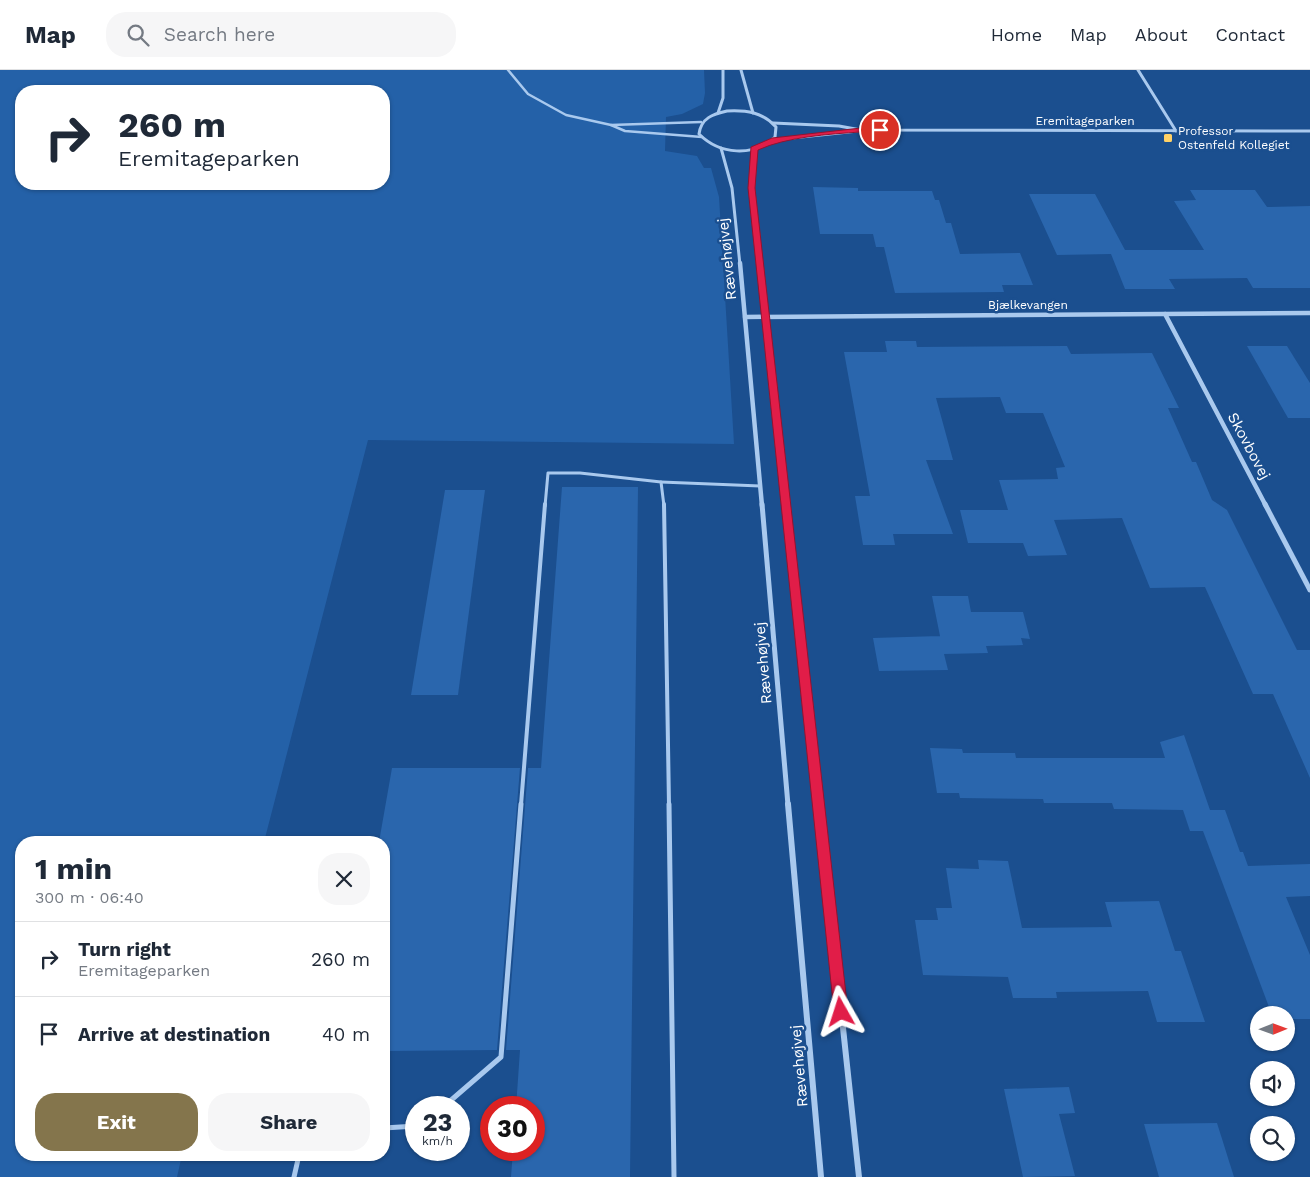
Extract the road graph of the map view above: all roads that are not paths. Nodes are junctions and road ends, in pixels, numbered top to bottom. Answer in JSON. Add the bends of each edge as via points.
{"nodes":[{"id":1,"x":508,"y":70,"type":"edge"},
{"id":2,"x":723,"y":70,"type":"edge"},
{"id":3,"x":741,"y":70,"type":"edge"},
{"id":4,"x":1138,"y":70,"type":"edge"},
{"id":5,"x":718,"y":113,"type":"junction"},
{"id":6,"x":753,"y":113,"type":"junction"},
{"id":7,"x":701,"y":122,"type":"junction"},
{"id":8,"x":773,"y":123,"type":"junction"},
{"id":9,"x":611,"y":124,"type":"junction"},
{"id":10,"x":861,"y":130,"type":"junction"},
{"id":11,"x":1176,"y":131,"type":"junction"},
{"id":12,"x":1310,"y":131,"type":"edge"},
{"id":13,"x":702,"y":137,"type":"junction"},
{"id":14,"x":772,"y":140,"type":"junction"},
{"id":15,"x":721,"y":148,"type":"junction"},
{"id":16,"x":754,"y":149,"type":"junction"},
{"id":17,"x":1310,"y":313,"type":"edge"},
{"id":18,"x":1165,"y":314,"type":"junction"},
{"id":19,"x":767,"y":316,"type":"junction"},
{"id":20,"x":745,"y":317,"type":"junction"},
{"id":21,"x":661,"y":482,"type":"junction"},
{"id":22,"x":760,"y":486,"type":"junction"},
{"id":23,"x":1310,"y":590,"type":"edge"},
{"id":24,"x":456,"y":1096,"type":"edge"},
{"id":25,"x":405,"y":1127,"type":"edge"},
{"id":26,"x":390,"y":1128,"type":"edge"},
{"id":27,"x":297,"y":1161,"type":"edge"},
{"id":28,"x":294,"y":1177,"type":"edge"},
{"id":29,"x":674,"y":1177,"type":"edge"},
{"id":30,"x":821,"y":1177,"type":"edge"},
{"id":31,"x":859,"y":1177,"type":"edge"}],
"edges":[{"from":1,"to":9,"type":"lane","via":[[528,94],[566,115]]},
{"from":2,"to":5,"type":"street","via":[[723,98]]},
{"from":3,"to":6,"type":"street"},
{"from":4,"to":11,"type":"street"},
{"from":5,"to":6,"type":"street"},
{"from":5,"to":7,"type":"street"},
{"from":6,"to":8,"type":"street"},
{"from":7,"to":9,"type":"lane"},
{"from":7,"to":13,"type":"street","via":[[699,130]]},
{"from":8,"to":10,"type":"street","name":"Eremitageparken"},
{"from":8,"to":14,"type":"street","via":[[776,134]]},
{"from":9,"to":13,"type":"lane","via":[[625,131]]},
{"from":10,"to":11,"type":"street","name":"Eremitageparken"},
{"from":10,"to":14,"type":"street","name":"Eremitageparken"},
{"from":11,"to":12,"type":"street","name":"Eremitageparken"},
{"from":13,"to":15,"type":"street"},
{"from":14,"to":16,"type":"street"},
{"from":15,"to":16,"type":"street"},
{"from":15,"to":20,"type":"street","name":"Rævehøjvej","via":[[732,188]]},
{"from":16,"to":19,"type":"street","via":[[752,188]]},
{"from":17,"to":18,"type":"street","name":"Bjælkevangen"},
{"from":18,"to":19,"type":"street","name":"Bjælkevangen"},
{"from":18,"to":23,"type":"street","name":"Skovbovej"},
{"from":19,"to":20,"type":"street","name":"Bjælkevangen"},
{"from":19,"to":31,"type":"street"},
{"from":20,"to":22,"type":"street","name":"Rævehøjvej"},
{"from":21,"to":22,"type":"lane"},
{"from":21,"to":24,"type":"lane","via":[[548,473],[501,1057]]},
{"from":21,"to":29,"type":"lane","via":[[664,496]]},
{"from":22,"to":30,"type":"street","name":"Rævehøjvej"},
{"from":25,"to":26,"type":"lane"},
{"from":27,"to":28,"type":"lane"}]}
